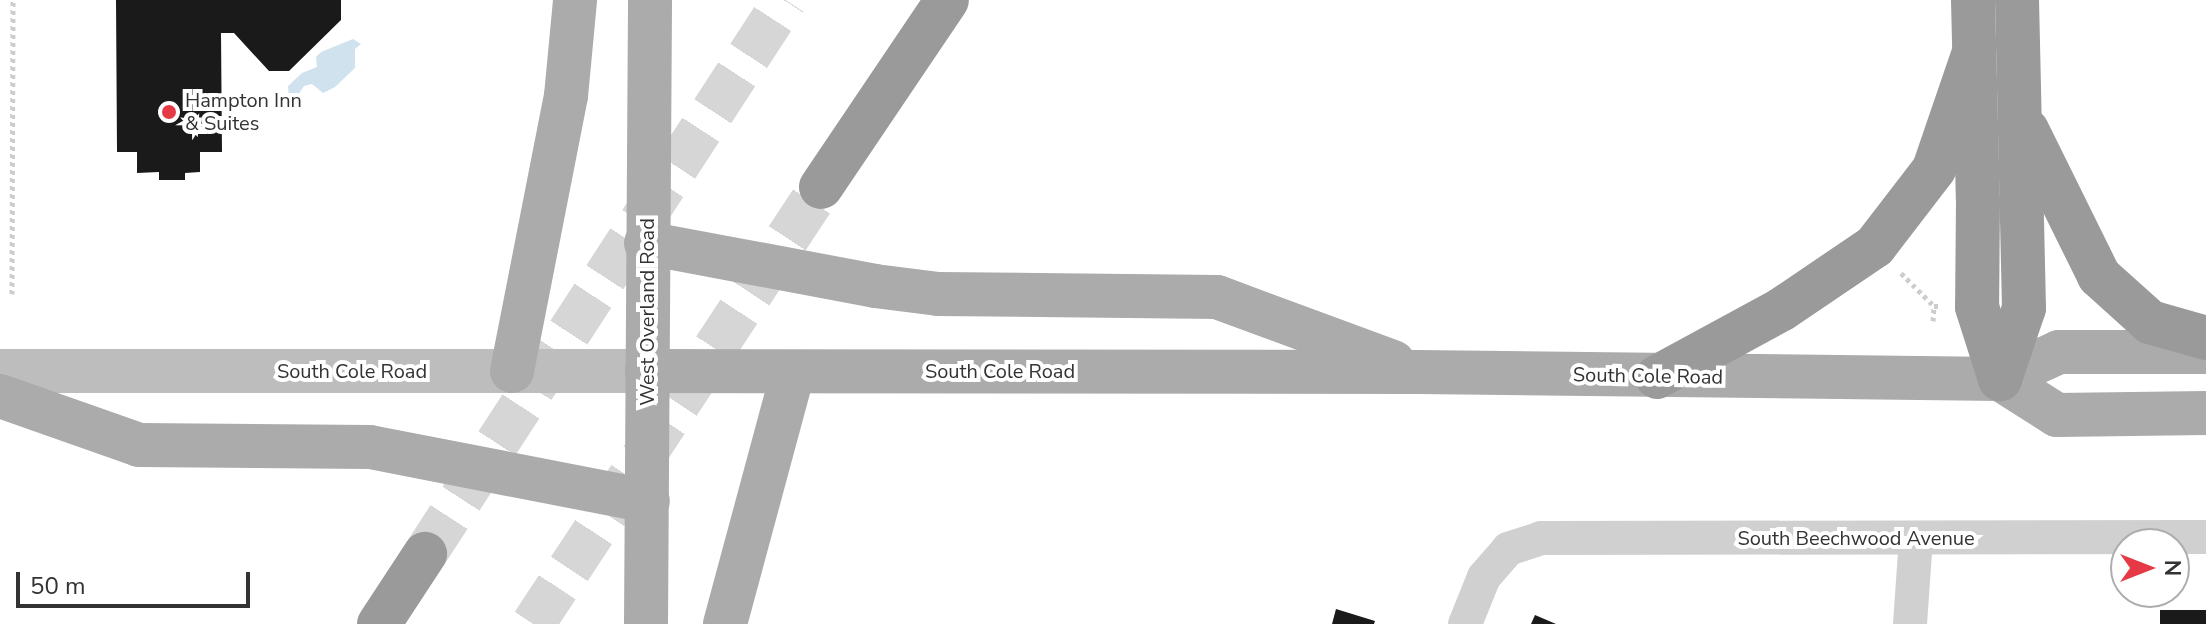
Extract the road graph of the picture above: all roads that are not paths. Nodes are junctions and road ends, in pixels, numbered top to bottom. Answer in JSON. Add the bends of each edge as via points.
{"nodes":[{"id":1,"x":575,"y":0,"type":"edge"},
{"id":2,"x":650,"y":0,"type":"edge"},
{"id":3,"x":947,"y":0,"type":"edge"},
{"id":4,"x":1973,"y":0,"type":"edge"},
{"id":5,"x":2017,"y":0,"type":"edge"},
{"id":6,"x":1974,"y":52,"type":"junction"},
{"id":7,"x":2019,"y":113,"type":"junction"},
{"id":8,"x":821,"y":187,"type":"tunnel mouth"},
{"id":9,"x":646,"y":243,"type":"junction"},
{"id":10,"x":2206,"y":338,"type":"edge"},
{"id":11,"x":2206,"y":352,"type":"edge"},
{"id":12,"x":0,"y":371,"type":"edge"},
{"id":13,"x":512,"y":371,"type":"junction"},
{"id":14,"x":647,"y":371,"type":"junction"},
{"id":15,"x":793,"y":372,"type":"junction"},
{"id":16,"x":1418,"y":372,"type":"junction"},
{"id":17,"x":1657,"y":377,"type":"junction"},
{"id":18,"x":2000,"y":379,"type":"junction"},
{"id":19,"x":0,"y":396,"type":"edge"},
{"id":20,"x":2206,"y":413,"type":"edge"},
{"id":21,"x":648,"y":501,"type":"junction"},
{"id":22,"x":2206,"y":537,"type":"edge"},
{"id":23,"x":1916,"y":538,"type":"junction"},
{"id":24,"x":425,"y":554,"type":"tunnel mouth"},
{"id":25,"x":379,"y":624,"type":"edge"},
{"id":26,"x":646,"y":624,"type":"edge"},
{"id":27,"x":725,"y":624,"type":"edge"},
{"id":28,"x":1465,"y":624,"type":"edge"},
{"id":29,"x":1910,"y":624,"type":"edge"}],
"edges":[{"from":1,"to":13,"type":"main road","via":[[566,96]]},
{"from":2,"to":9,"type":"main road","name":"West Overland Road"},
{"from":3,"to":8,"type":"highway"},
{"from":4,"to":6,"type":"highway"},
{"from":5,"to":7,"type":"highway"},
{"from":6,"to":17,"type":"highway","via":[[1934,169],[1875,246],[1782,309]]},
{"from":6,"to":18,"type":"highway","via":[[1977,307]]},
{"from":7,"to":10,"type":"highway","via":[[2099,276],[2150,322]]},
{"from":7,"to":18,"type":"highway","via":[[2024,308]]},
{"from":9,"to":14,"type":"main road","name":"West Overland Road"},
{"from":9,"to":16,"type":"main road","via":[[938,294],[1217,297]]},
{"from":11,"to":18,"type":"main road","name":"South Cole Road","via":[[2059,352]]},
{"from":12,"to":13,"type":"main road","name":"South Cole Road"},
{"from":13,"to":14,"type":"main road","name":"South Cole Road"},
{"from":14,"to":15,"type":"main road","name":"South Cole Road"},
{"from":14,"to":21,"type":"main road","name":"West Overland Road"},
{"from":15,"to":16,"type":"main road","name":"South Cole Road"},
{"from":15,"to":27,"type":"main road"},
{"from":16,"to":17,"type":"main road","name":"South Cole Road"},
{"from":17,"to":18,"type":"main road","name":"South Cole Road"},
{"from":18,"to":20,"type":"main road","via":[[2057,415]]},
{"from":19,"to":21,"type":"main road","via":[[139,445],[362,447]]},
{"from":21,"to":26,"type":"main road","name":"West Overland Road"},
{"from":22,"to":23,"type":"street","name":"South Beechwood Avenue"},
{"from":23,"to":28,"type":"street","name":"South Beechwood Avenue","via":[[1541,538],[1508,549],[1484,577]]},
{"from":23,"to":29,"type":"street"},
{"from":24,"to":25,"type":"highway"}]}
